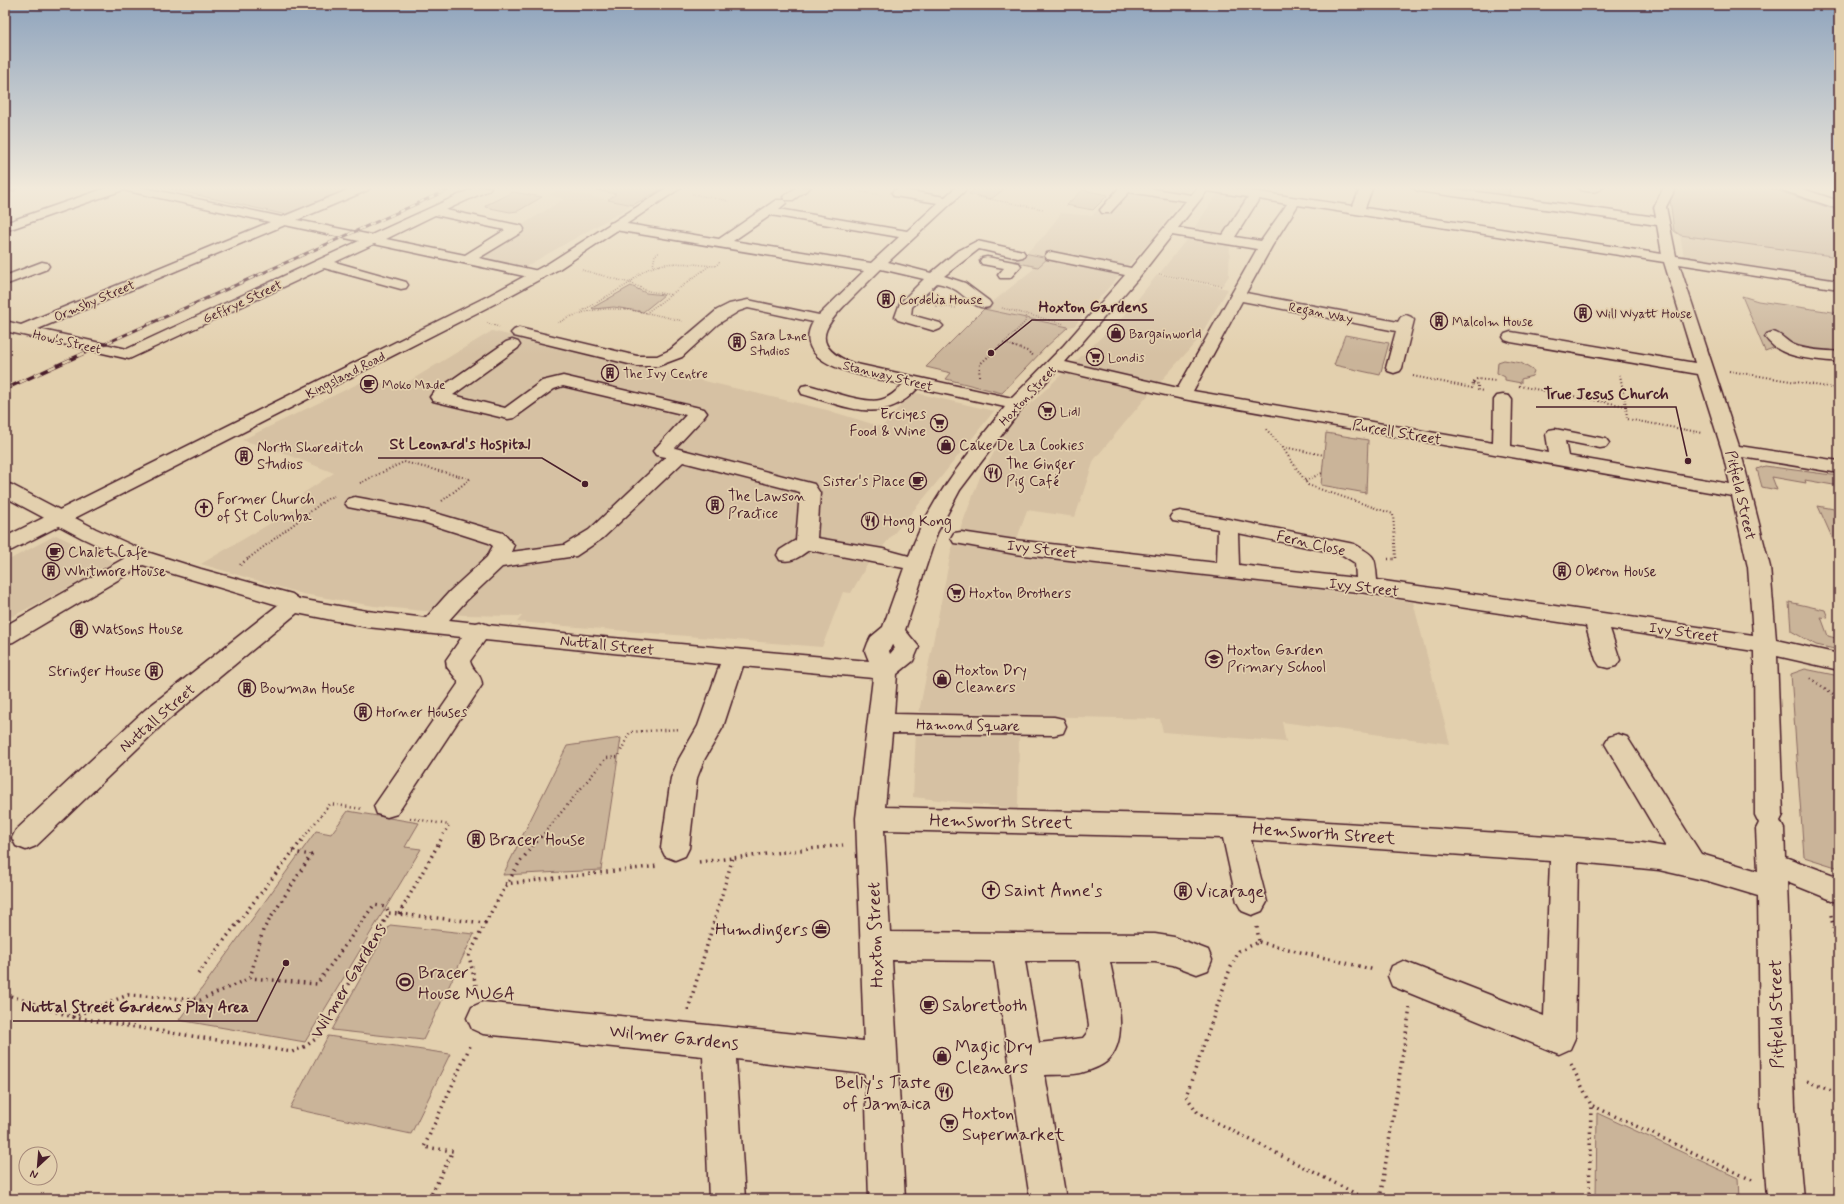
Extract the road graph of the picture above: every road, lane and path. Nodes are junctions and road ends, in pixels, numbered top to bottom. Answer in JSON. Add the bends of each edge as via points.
{"nodes":[{"id":1,"x":230,"y":243,"type":"edge"},
{"id":2,"x":365,"y":243,"type":"edge"},
{"id":3,"x":393,"y":243,"type":"edge"},
{"id":4,"x":494,"y":243,"type":"edge"},
{"id":5,"x":589,"y":243,"type":"edge"},
{"id":6,"x":723,"y":243,"type":"edge"},
{"id":7,"x":900,"y":243,"type":"edge"},
{"id":8,"x":1160,"y":243,"type":"edge"},
{"id":9,"x":1247,"y":243,"type":"edge"},
{"id":10,"x":1267,"y":243,"type":"edge"},
{"id":11,"x":1567,"y":243,"type":"edge"},
{"id":12,"x":1667,"y":243,"type":"edge"},
{"id":13,"x":740,"y":246,"type":"junction"},
{"id":14,"x":1265,"y":246,"type":"junction"},
{"id":15,"x":1018,"y":254,"type":"dead end"},
{"id":16,"x":961,"y":255,"type":"junction"},
{"id":17,"x":799,"y":256,"type":"junction"},
{"id":18,"x":1052,"y":256,"type":"dead end"},
{"id":19,"x":1670,"y":259,"type":"junction"},
{"id":20,"x":467,"y":260,"type":"junction"},
{"id":21,"x":322,"y":263,"type":"junction"},
{"id":22,"x":42,"y":266,"type":"dead end"},
{"id":23,"x":554,"y":266,"type":"junction"},
{"id":24,"x":709,"y":266,"type":"junction"},
{"id":25,"x":876,"y":266,"type":"junction"},
{"id":26,"x":784,"y":269,"type":"dead end"},
{"id":27,"x":1136,"y":272,"type":"junction"},
{"id":28,"x":538,"y":275,"type":"junction"},
{"id":29,"x":1005,"y":275,"type":"dead end"},
{"id":30,"x":934,"y":278,"type":"junction"},
{"id":31,"x":5,"y":280,"type":"edge"},
{"id":32,"x":630,"y":283,"type":"junction"},
{"id":33,"x":401,"y":285,"type":"dead end"},
{"id":34,"x":1839,"y":285,"type":"edge"},
{"id":35,"x":1239,"y":293,"type":"junction"},
{"id":36,"x":672,"y":295,"type":"junction"},
{"id":37,"x":984,"y":304,"type":"junction"},
{"id":38,"x":905,"y":309,"type":"junction"},
{"id":39,"x":580,"y":312,"type":"junction"},
{"id":40,"x":646,"y":314,"type":"junction"},
{"id":41,"x":1026,"y":314,"type":"junction"},
{"id":42,"x":461,"y":316,"type":"junction"},
{"id":43,"x":823,"y":320,"type":"junction"},
{"id":44,"x":5,"y":326,"type":"edge"},
{"id":45,"x":707,"y":326,"type":"junction"},
{"id":46,"x":935,"y":326,"type":"dead end"},
{"id":47,"x":1087,"y":329,"type":"junction"},
{"id":48,"x":22,"y":330,"type":"junction"},
{"id":49,"x":1511,"y":337,"type":"dead end"},
{"id":50,"x":1773,"y":337,"type":"dead end"},
{"id":51,"x":521,"y":338,"type":"junction"},
{"id":52,"x":1004,"y":343,"type":"junction"},
{"id":53,"x":129,"y":354,"type":"joint"},
{"id":54,"x":1617,"y":355,"type":"junction"},
{"id":55,"x":1839,"y":357,"type":"edge"},
{"id":56,"x":1055,"y":365,"type":"junction"},
{"id":57,"x":1394,"y":368,"type":"joint"},
{"id":58,"x":1706,"y":369,"type":"junction"},
{"id":59,"x":982,"y":377,"type":"dead end"},
{"id":60,"x":914,"y":382,"type":"junction"},
{"id":61,"x":1498,"y":382,"type":"dead end"},
{"id":62,"x":1473,"y":383,"type":"junction"},
{"id":63,"x":1513,"y":384,"type":"dead end"},
{"id":64,"x":1478,"y":389,"type":"dead end"},
{"id":65,"x":1839,"y":389,"type":"edge"},
{"id":66,"x":808,"y":390,"type":"dead end"},
{"id":67,"x":1184,"y":394,"type":"junction"},
{"id":68,"x":1503,"y":400,"type":"dead end"},
{"id":69,"x":1016,"y":404,"type":"junction"},
{"id":70,"x":1626,"y":406,"type":"junction"},
{"id":71,"x":1259,"y":407,"type":"junction"},
{"id":72,"x":1600,"y":444,"type":"dead end"},
{"id":73,"x":1729,"y":444,"type":"junction"},
{"id":74,"x":1282,"y":447,"type":"junction"},
{"id":75,"x":1502,"y":450,"type":"junction"},
{"id":76,"x":678,"y":455,"type":"junction"},
{"id":77,"x":1324,"y":455,"type":"dead end"},
{"id":78,"x":1559,"y":460,"type":"junction"},
{"id":79,"x":1839,"y":467,"type":"edge"},
{"id":80,"x":1322,"y":473,"type":"dead end"},
{"id":81,"x":1305,"y":481,"type":"junction"},
{"id":82,"x":5,"y":489,"type":"edge"},
{"id":83,"x":1740,"y":492,"type":"junction"},
{"id":84,"x":355,"y":494,"type":"joint"},
{"id":85,"x":334,"y":495,"type":"dead end"},
{"id":86,"x":439,"y":503,"type":"dead end"},
{"id":87,"x":59,"y":517,"type":"junction"},
{"id":88,"x":1180,"y":517,"type":"dead end"},
{"id":89,"x":1228,"y":525,"type":"junction"},
{"id":90,"x":961,"y":538,"type":"dead end"},
{"id":91,"x":806,"y":543,"type":"junction"},
{"id":92,"x":5,"y":545,"type":"edge"},
{"id":93,"x":787,"y":555,"type":"dead end"},
{"id":94,"x":142,"y":557,"type":"junction"},
{"id":95,"x":1365,"y":560,"type":"junction"},
{"id":96,"x":496,"y":561,"type":"junction"},
{"id":97,"x":916,"y":564,"type":"junction"},
{"id":98,"x":1228,"y":571,"type":"junction"},
{"id":99,"x":220,"y":581,"type":"junction"},
{"id":100,"x":1367,"y":586,"type":"junction"},
{"id":101,"x":293,"y":604,"type":"junction"},
{"id":102,"x":1595,"y":619,"type":"junction"},
{"id":103,"x":433,"y":625,"type":"junction"},
{"id":104,"x":480,"y":630,"type":"junction"},
{"id":105,"x":5,"y":636,"type":"edge"},
{"id":106,"x":1765,"y":645,"type":"junction"},
{"id":107,"x":734,"y":656,"type":"junction"},
{"id":108,"x":1608,"y":660,"type":"dead end"},
{"id":109,"x":1839,"y":662,"type":"edge"},
{"id":110,"x":885,"y":671,"type":"junction"},
{"id":111,"x":1804,"y":675,"type":"dead end"},
{"id":112,"x":1839,"y":698,"type":"edge"},
{"id":113,"x":881,"y":723,"type":"junction"},
{"id":114,"x":1054,"y":726,"type":"dead end"},
{"id":115,"x":710,"y":727,"type":"junction"},
{"id":116,"x":1618,"y":744,"type":"dead end"},
{"id":117,"x":386,"y":811,"type":"junction"},
{"id":118,"x":870,"y":818,"type":"junction"},
{"id":119,"x":1234,"y":827,"type":"junction"},
{"id":120,"x":26,"y":838,"type":"dead end"},
{"id":121,"x":674,"y":848,"type":"dead end"},
{"id":122,"x":1564,"y":849,"type":"junction"},
{"id":123,"x":293,"y":852,"type":"junction"},
{"id":124,"x":733,"y":858,"type":"dead end"},
{"id":125,"x":1691,"y":863,"type":"junction"},
{"id":126,"x":1773,"y":877,"type":"junction"},
{"id":127,"x":1832,"y":887,"type":"edge"},
{"id":128,"x":1252,"y":902,"type":"joint"},
{"id":129,"x":389,"y":912,"type":"junction"},
{"id":130,"x":399,"y":914,"type":"junction"},
{"id":131,"x":485,"y":923,"type":"junction"},
{"id":132,"x":1259,"y":942,"type":"junction"},
{"id":133,"x":875,"y":946,"type":"junction"},
{"id":134,"x":1006,"y":947,"type":"junction"},
{"id":135,"x":1092,"y":948,"type":"junction"},
{"id":136,"x":1839,"y":958,"type":"edge"},
{"id":137,"x":1197,"y":960,"type":"dead end"},
{"id":138,"x":198,"y":974,"type":"dead end"},
{"id":139,"x":250,"y":978,"type":"junction"},
{"id":140,"x":1408,"y":978,"type":"junction"},
{"id":141,"x":5,"y":994,"type":"edge"},
{"id":142,"x":72,"y":1017,"type":"junction"},
{"id":143,"x":483,"y":1018,"type":"joint"},
{"id":144,"x":680,"y":1037,"type":"junction"},
{"id":145,"x":1559,"y":1038,"type":"junction"},
{"id":146,"x":719,"y":1041,"type":"junction"},
{"id":147,"x":468,"y":1050,"type":"dead end"},
{"id":148,"x":880,"y":1059,"type":"junction"},
{"id":149,"x":1026,"y":1060,"type":"junction"},
{"id":150,"x":1591,"y":1105,"type":"junction"},
{"id":151,"x":1785,"y":1197,"type":"edge"},
{"id":152,"x":429,"y":1199,"type":"edge"},
{"id":153,"x":727,"y":1199,"type":"edge"},
{"id":154,"x":887,"y":1199,"type":"edge"},
{"id":155,"x":1048,"y":1199,"type":"edge"},
{"id":156,"x":1366,"y":1199,"type":"edge"},
{"id":157,"x":1380,"y":1199,"type":"edge"},
{"id":158,"x":1589,"y":1199,"type":"edge"}],
"edges":[{"from":1,"to":48,"type":"main road","name":"Ormsby Street"},
{"from":2,"to":21,"type":"main road","name":"Geffrye Street"},
{"from":3,"to":20,"type":"main road"},
{"from":4,"to":20,"type":"main road"},
{"from":5,"to":23,"type":"main road","name":"Kingsland Road"},
{"from":6,"to":13,"type":"main road"},
{"from":7,"to":25,"type":"main road","name":"Stanway Street"},
{"from":8,"to":27,"type":"main road","name":"Hoxton Street"},
{"from":9,"to":14,"type":"main road"},
{"from":10,"to":14,"type":"main road"},
{"from":11,"to":19,"type":"main road"},
{"from":12,"to":19,"type":"main road","name":"Pitfield Street"},
{"from":13,"to":17,"type":"main road"},
{"from":13,"to":24,"type":"path","via":[[715,266]]},
{"from":14,"to":35,"type":"main road"},
{"from":15,"to":16,"type":"main road","via":[[977,245]]},
{"from":16,"to":29,"type":"main road","via":[[1014,266]]},
{"from":16,"to":30,"type":"main road"},
{"from":17,"to":25,"type":"main road"},
{"from":17,"to":26,"type":"main road"},
{"from":18,"to":27,"type":"main road"},
{"from":19,"to":34,"type":"main road"},
{"from":19,"to":58,"type":"main road","name":"Pitfield Street"},
{"from":20,"to":28,"type":"main road"},
{"from":21,"to":33,"type":"main road"},
{"from":21,"to":53,"type":"main road","name":"Geffrye Street"},
{"from":22,"to":31,"type":"main road"},
{"from":23,"to":28,"type":"main road","name":"Kingsland Road"},
{"from":23,"to":32,"type":"path","via":[[587,271]]},
{"from":24,"to":32,"type":"path","via":[[653,266],[637,274]]},
{"from":24,"to":36,"type":"path"},
{"from":25,"to":30,"type":"main road"},
{"from":25,"to":43,"type":"main road","name":"Stanway Street"},
{"from":27,"to":35,"type":"path"},
{"from":27,"to":47,"type":"main road","name":"Hoxton Street"},
{"from":28,"to":42,"type":"main road","name":"Kingsland Road"},
{"from":30,"to":37,"type":"main road","via":[[960,286]]},
{"from":30,"to":38,"type":"main road"},
{"from":32,"to":36,"type":"path","via":[[648,291]]},
{"from":32,"to":39,"type":"path"},
{"from":35,"to":57,"type":"main road","name":"Regan Way","via":[[1405,324]]},
{"from":35,"to":67,"type":"main road"},
{"from":36,"to":40,"type":"path"},
{"from":37,"to":38,"type":"path","via":[[971,308],[936,306]]},
{"from":37,"to":41,"type":"path"},
{"from":38,"to":46,"type":"main road","via":[[903,318]]},
{"from":39,"to":40,"type":"path","via":[[628,310]]},
{"from":39,"to":51,"type":"path"},
{"from":40,"to":45,"type":"path"},
{"from":41,"to":47,"type":"path"},
{"from":41,"to":52,"type":"path","via":[[1025,322]]},
{"from":42,"to":51,"type":"path"},
{"from":42,"to":87,"type":"main road","name":"Kingsland Road"},
{"from":43,"to":45,"type":"main road","via":[[748,304],[729,308]]},
{"from":43,"to":60,"type":"main road","name":"Stanway Street","via":[[816,334],[818,345],[825,355],[836,363]]},
{"from":44,"to":48,"type":"main road","name":"How's Street"},
{"from":45,"to":51,"type":"main road","via":[[675,354],[655,362],[637,361]]},
{"from":47,"to":56,"type":"main road","name":"Hoxton Street"},
{"from":48,"to":53,"type":"main road","name":"How's Street"},
{"from":49,"to":54,"type":"main road"},
{"from":50,"to":55,"type":"main road","via":[[1779,343],[1796,350]]},
{"from":51,"to":76,"type":"main road","via":[[439,397],[508,414],[548,385],[563,381],[698,413],[662,451]]},
{"from":52,"to":56,"type":"path"},
{"from":52,"to":59,"type":"path","via":[[980,364],[978,376]]},
{"from":54,"to":58,"type":"main road"},
{"from":54,"to":70,"type":"path"},
{"from":56,"to":67,"type":"main road","name":"Purcell Street"},
{"from":56,"to":69,"type":"main road","name":"Hoxton Street"},
{"from":57,"to":62,"type":"path","via":[[1394,372],[1472,388]]},
{"from":58,"to":65,"type":"path"},
{"from":58,"to":73,"type":"main road","name":"Pitfield Street"},
{"from":60,"to":66,"type":"main road","via":[[903,394],[883,406],[867,405]]},
{"from":60,"to":69,"type":"main road","name":"Stanway Street"},
{"from":61,"to":62,"type":"path","via":[[1478,378]]},
{"from":62,"to":64,"type":"path","via":[[1478,384]]},
{"from":63,"to":70,"type":"path"},
{"from":67,"to":71,"type":"main road","name":"Purcell Street"},
{"from":68,"to":75,"type":"main road"},
{"from":69,"to":97,"type":"main road","name":"Hoxton Street","via":[[951,489],[927,534]]},
{"from":70,"to":73,"type":"path","via":[[1627,418]]},
{"from":71,"to":74,"type":"path","via":[[1261,423]]},
{"from":71,"to":75,"type":"main road","name":"Purcell Street"},
{"from":72,"to":78,"type":"main road","via":[[1555,434]]},
{"from":73,"to":79,"type":"main road"},
{"from":73,"to":83,"type":"main road","name":"Pitfield Street"},
{"from":74,"to":77,"type":"path"},
{"from":74,"to":81,"type":"path"},
{"from":75,"to":78,"type":"main road","name":"Purcell Street"},
{"from":76,"to":91,"type":"main road","via":[[807,488],[810,493]]},
{"from":76,"to":96,"type":"main road","via":[[596,534],[568,551]]},
{"from":78,"to":83,"type":"main road","name":"Purcell Street"},
{"from":80,"to":81,"type":"path"},
{"from":81,"to":95,"type":"path","via":[[1308,485],[1393,514],[1396,559]]},
{"from":82,"to":87,"type":"main road","name":"Nuttall Street"},
{"from":83,"to":106,"type":"main road","name":"Pitfield Street","via":[[1759,567]]},
{"from":84,"to":86,"type":"path","via":[[404,462],[470,479]]},
{"from":84,"to":96,"type":"main road","via":[[408,514],[425,516],[496,538],[504,545]]},
{"from":85,"to":99,"type":"path"},
{"from":87,"to":92,"type":"main road","name":"Kingsland Road"},
{"from":87,"to":94,"type":"main road","name":"Nuttall Street"},
{"from":88,"to":89,"type":"main road","name":"Fern Close"},
{"from":89,"to":95,"type":"main road","name":"Fern Close","via":[[1347,549]]},
{"from":89,"to":98,"type":"main road"},
{"from":90,"to":98,"type":"main road","name":"Ivy Street","via":[[1015,547]]},
{"from":91,"to":93,"type":"main road"},
{"from":91,"to":97,"type":"main road"},
{"from":94,"to":99,"type":"main road","name":"Nuttall Street"},
{"from":94,"to":105,"type":"main road"},
{"from":95,"to":100,"type":"main road","name":"Fern Close"},
{"from":96,"to":103,"type":"main road","via":[[458,596]]},
{"from":97,"to":110,"type":"main road","name":"Hoxton Street","via":[[892,630],[907,647],[905,655]]},
{"from":98,"to":100,"type":"main road","name":"Ivy Street"},
{"from":99,"to":101,"type":"main road","name":"Nuttall Street","via":[[284,599]]},
{"from":100,"to":102,"type":"main road","name":"Ivy Street"},
{"from":101,"to":103,"type":"main road","name":"Nuttall Street","via":[[367,619]]},
{"from":101,"to":120,"type":"main road","name":"Nuttall Street","via":[[154,717]]},
{"from":102,"to":106,"type":"main road","name":"Ivy Street"},
{"from":102,"to":108,"type":"main road"},
{"from":103,"to":104,"type":"main road","name":"Nuttall Street"},
{"from":104,"to":107,"type":"main road","name":"Nuttall Street","via":[[591,644]]},
{"from":104,"to":117,"type":"main road","via":[[458,660],[459,667],[470,679],[470,684]]},
{"from":106,"to":109,"type":"main road","name":"Ivy Street"},
{"from":106,"to":126,"type":"main road","name":"Pitfield Street","via":[[1769,822]]},
{"from":107,"to":110,"type":"main road","name":"Nuttall Street"},
{"from":107,"to":115,"type":"main road"},
{"from":110,"to":113,"type":"main road","name":"Hoxton Street"},
{"from":111,"to":112,"type":"path"},
{"from":113,"to":114,"type":"main road","name":"Hamond Square"},
{"from":113,"to":118,"type":"main road","name":"Hoxton Street"},
{"from":115,"to":121,"type":"main road","via":[[684,778]]},
{"from":115,"to":131,"type":"path","via":[[630,732],[618,757],[606,758],[519,862]]},
{"from":116,"to":125,"type":"main road"},
{"from":117,"to":123,"type":"path","via":[[330,804]]},
{"from":117,"to":130,"type":"path","via":[[449,825]]},
{"from":118,"to":119,"type":"main road","name":"Hemsworth Street"},
{"from":118,"to":133,"type":"main road","name":"Hoxton Street"},
{"from":119,"to":122,"type":"main road","name":"Hemsworth Street"},
{"from":119,"to":128,"type":"main road"},
{"from":122,"to":125,"type":"main road","name":"Hemsworth Street","via":[[1642,855]]},
{"from":122,"to":145,"type":"main road"},
{"from":123,"to":138,"type":"path"},
{"from":123,"to":139,"type":"path","via":[[311,855],[263,930]]},
{"from":124,"to":144,"type":"path"},
{"from":125,"to":126,"type":"main road","name":"Hemsworth Street","via":[[1733,875]]},
{"from":126,"to":127,"type":"main road","name":"Hemsworth Street"},
{"from":126,"to":151,"type":"main road","name":"Pitfield Street","via":[[1776,1071]]},
{"from":127,"to":136,"type":"path"},
{"from":128,"to":132,"type":"path"},
{"from":129,"to":130,"type":"path","name":"Wilmer Gardens"},
{"from":129,"to":139,"type":"path","via":[[386,907],[374,905],[317,984]]},
{"from":129,"to":142,"type":"path","name":"Wilmer Gardens","via":[[317,1038],[292,1052]]},
{"from":130,"to":131,"type":"path","name":"Wilmer Gardens"},
{"from":131,"to":143,"type":"path","via":[[470,956]]},
{"from":132,"to":140,"type":"path"},
{"from":132,"to":156,"type":"path","via":[[1239,951],[1230,969],[1186,1096],[1198,1113]]},
{"from":133,"to":134,"type":"main road"},
{"from":133,"to":148,"type":"main road","name":"Hoxton Street"},
{"from":134,"to":135,"type":"main road"},
{"from":134,"to":149,"type":"main road"},
{"from":135,"to":137,"type":"main road","via":[[1155,948],[1174,951]]},
{"from":135,"to":149,"type":"main road","via":[[1105,1025],[1102,1040],[1096,1050],[1083,1056]]},
{"from":139,"to":142,"type":"path","via":[[200,1000],[128,995]]},
{"from":140,"to":145,"type":"main road"},
{"from":140,"to":157,"type":"path"},
{"from":141,"to":142,"type":"path","name":"Wilmer Gardens"},
{"from":143,"to":144,"type":"main road","name":"Wilmer Gardens"},
{"from":144,"to":146,"type":"main road","name":"Wilmer Gardens"},
{"from":145,"to":150,"type":"path"},
{"from":146,"to":148,"type":"main road","name":"Wilmer Gardens"},
{"from":146,"to":153,"type":"main road"},
{"from":147,"to":152,"type":"path","via":[[424,1147],[453,1151]]},
{"from":148,"to":154,"type":"main road","name":"Hoxton Street"},
{"from":149,"to":155,"type":"main road"},
{"from":150,"to":151,"type":"path"},
{"from":150,"to":158,"type":"path"}]}
